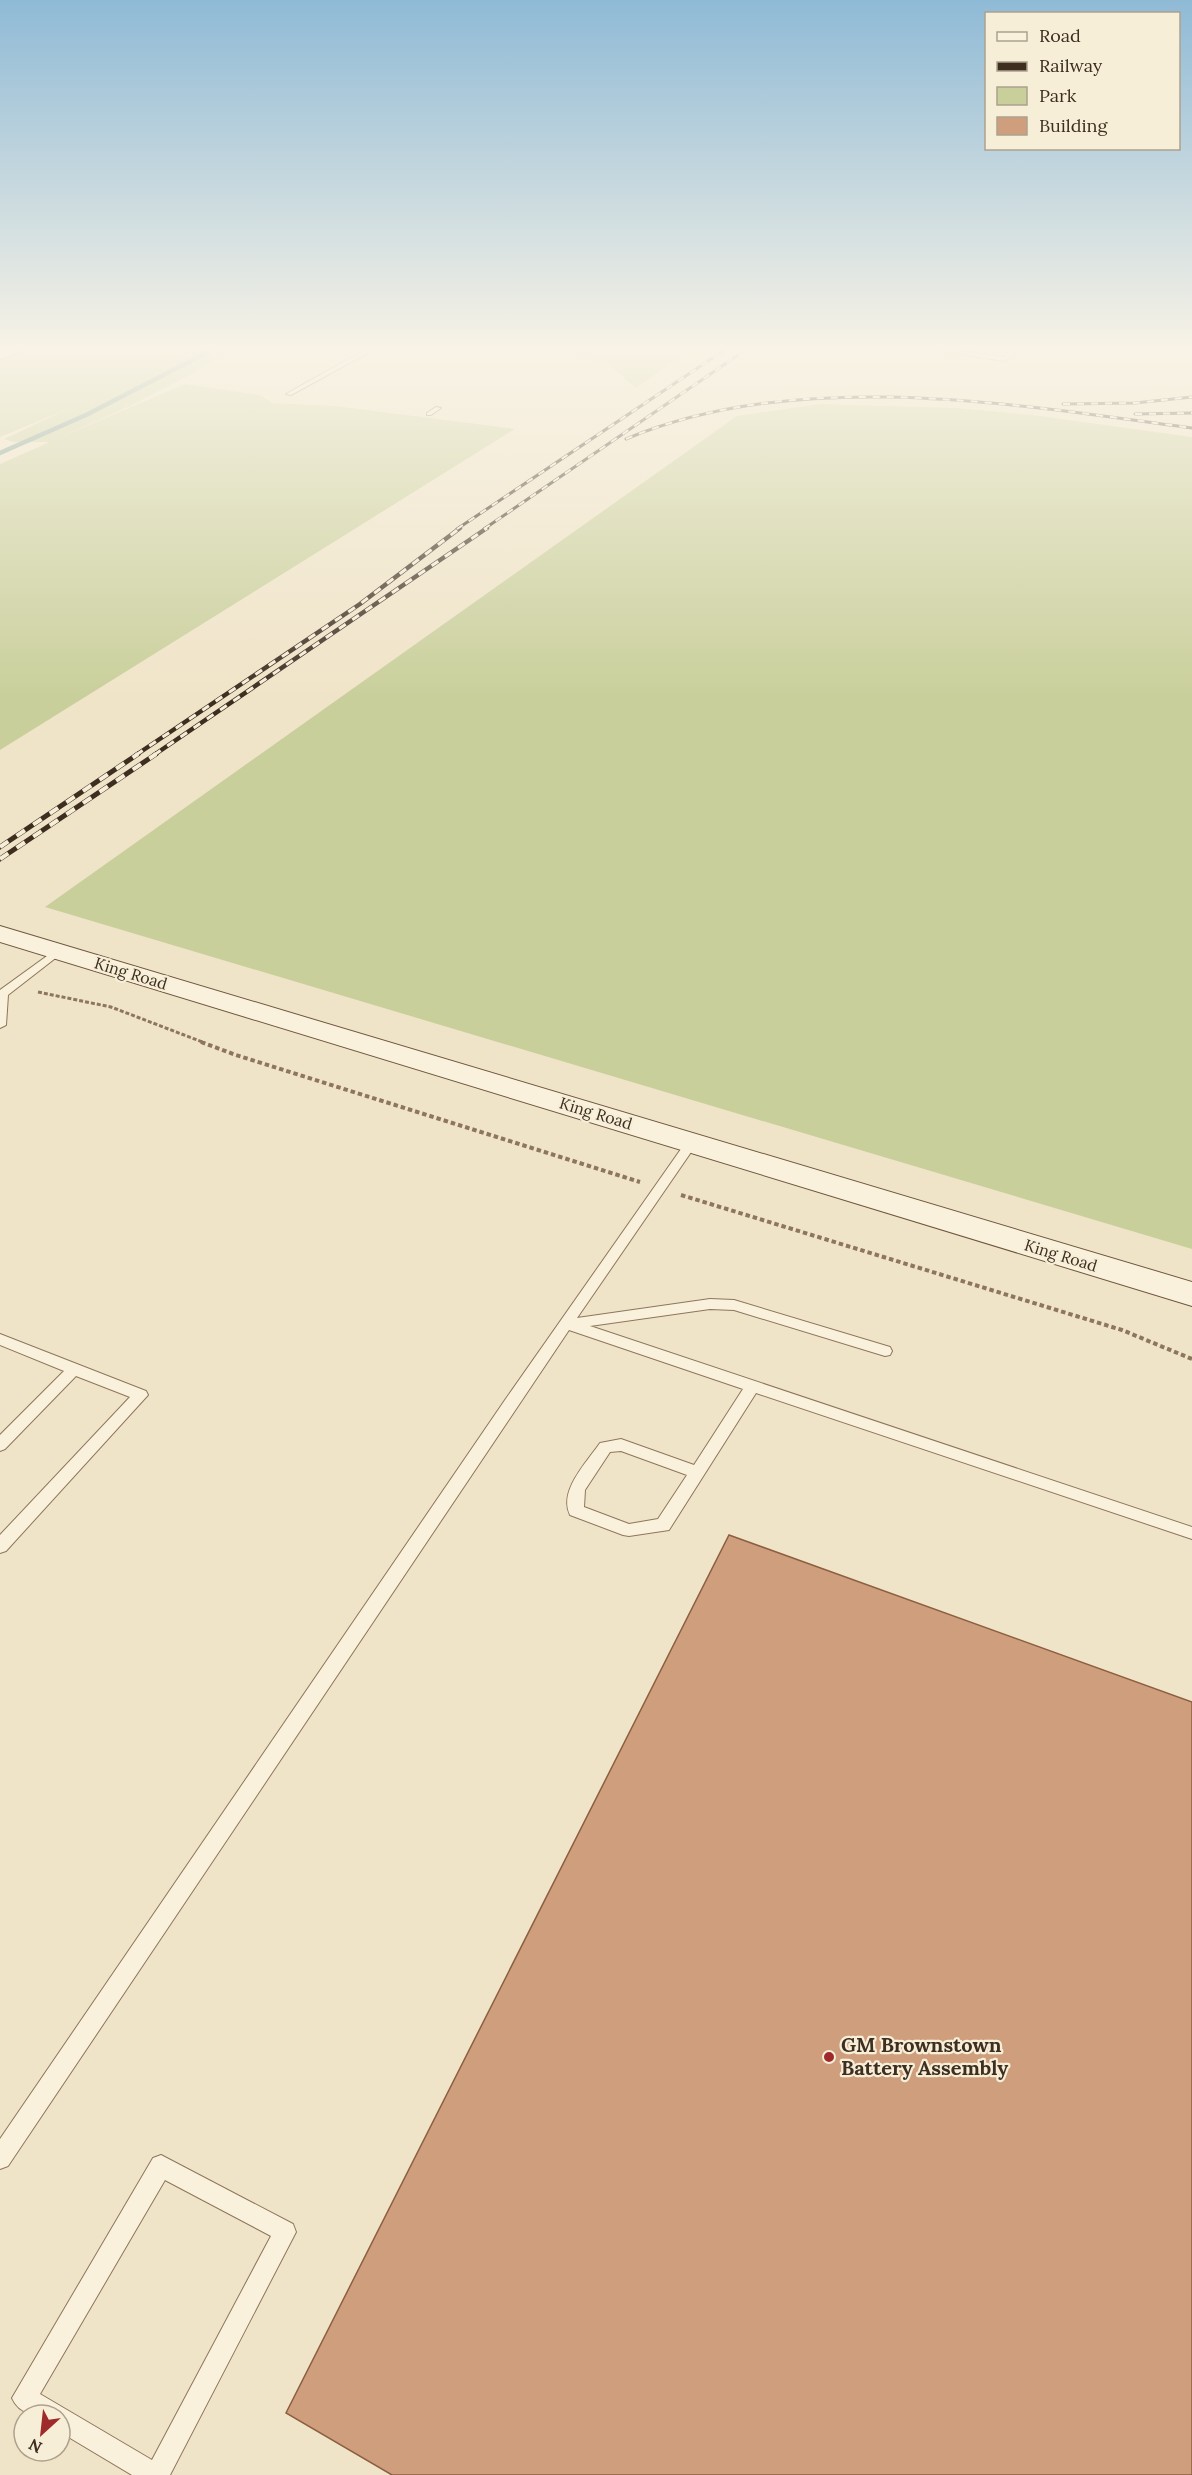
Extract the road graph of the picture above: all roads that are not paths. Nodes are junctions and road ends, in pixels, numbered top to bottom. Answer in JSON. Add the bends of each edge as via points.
{"nodes":[{"id":1,"x":0,"y":934,"type":"edge"},
{"id":2,"x":58,"y":951,"type":"junction"},
{"id":3,"x":1,"y":994,"type":"edge"},
{"id":4,"x":0,"y":1025,"type":"edge"},
{"id":5,"x":692,"y":1142,"type":"junction"},
{"id":6,"x":1192,"y":1294,"type":"edge"},
{"id":7,"x":567,"y":1324,"type":"junction"},
{"id":8,"x":0,"y":1339,"type":"edge"},
{"id":9,"x":885,"y":1351,"type":"dead end"},
{"id":10,"x":74,"y":1369,"type":"junction"},
{"id":11,"x":752,"y":1387,"type":"junction"},
{"id":12,"x":0,"y":1445,"type":"edge"},
{"id":13,"x":697,"y":1472,"type":"junction"},
{"id":14,"x":1192,"y":1533,"type":"edge"},
{"id":15,"x":0,"y":1546,"type":"edge"},
{"id":16,"x":0,"y":2158,"type":"edge"},
{"id":17,"x":33,"y":2403,"type":"edge"},
{"id":18,"x":72,"y":2426,"type":"edge"},
{"id":19,"x":156,"y":2475,"type":"edge"}],
"edges":[{"from":1,"to":2,"type":"main road","name":"King Road"},
{"from":2,"to":3,"type":"lane"},
{"from":2,"to":5,"type":"main road","name":"King Road"},
{"from":3,"to":4,"type":"lane"},
{"from":5,"to":6,"type":"main road","name":"King Road"},
{"from":5,"to":7,"type":"lane"},
{"from":7,"to":9,"type":"lane","via":[[710,1304],[734,1305]]},
{"from":7,"to":11,"type":"lane"},
{"from":7,"to":16,"type":"lane"},
{"from":8,"to":10,"type":"lane"},
{"from":10,"to":12,"type":"lane"},
{"from":10,"to":15,"type":"lane","via":[[141,1395]]},
{"from":11,"to":13,"type":"lane"},
{"from":11,"to":14,"type":"lane"},
{"from":13,"to":13,"type":"lane","via":[[663,1525],[629,1530],[576,1511],[577,1489],[605,1447],[621,1445]]},
{"from":17,"to":19,"type":"lane","via":[[24,2398],[161,2166],[285,2232]]},
{"from":18,"to":19,"type":"lane"}]}
